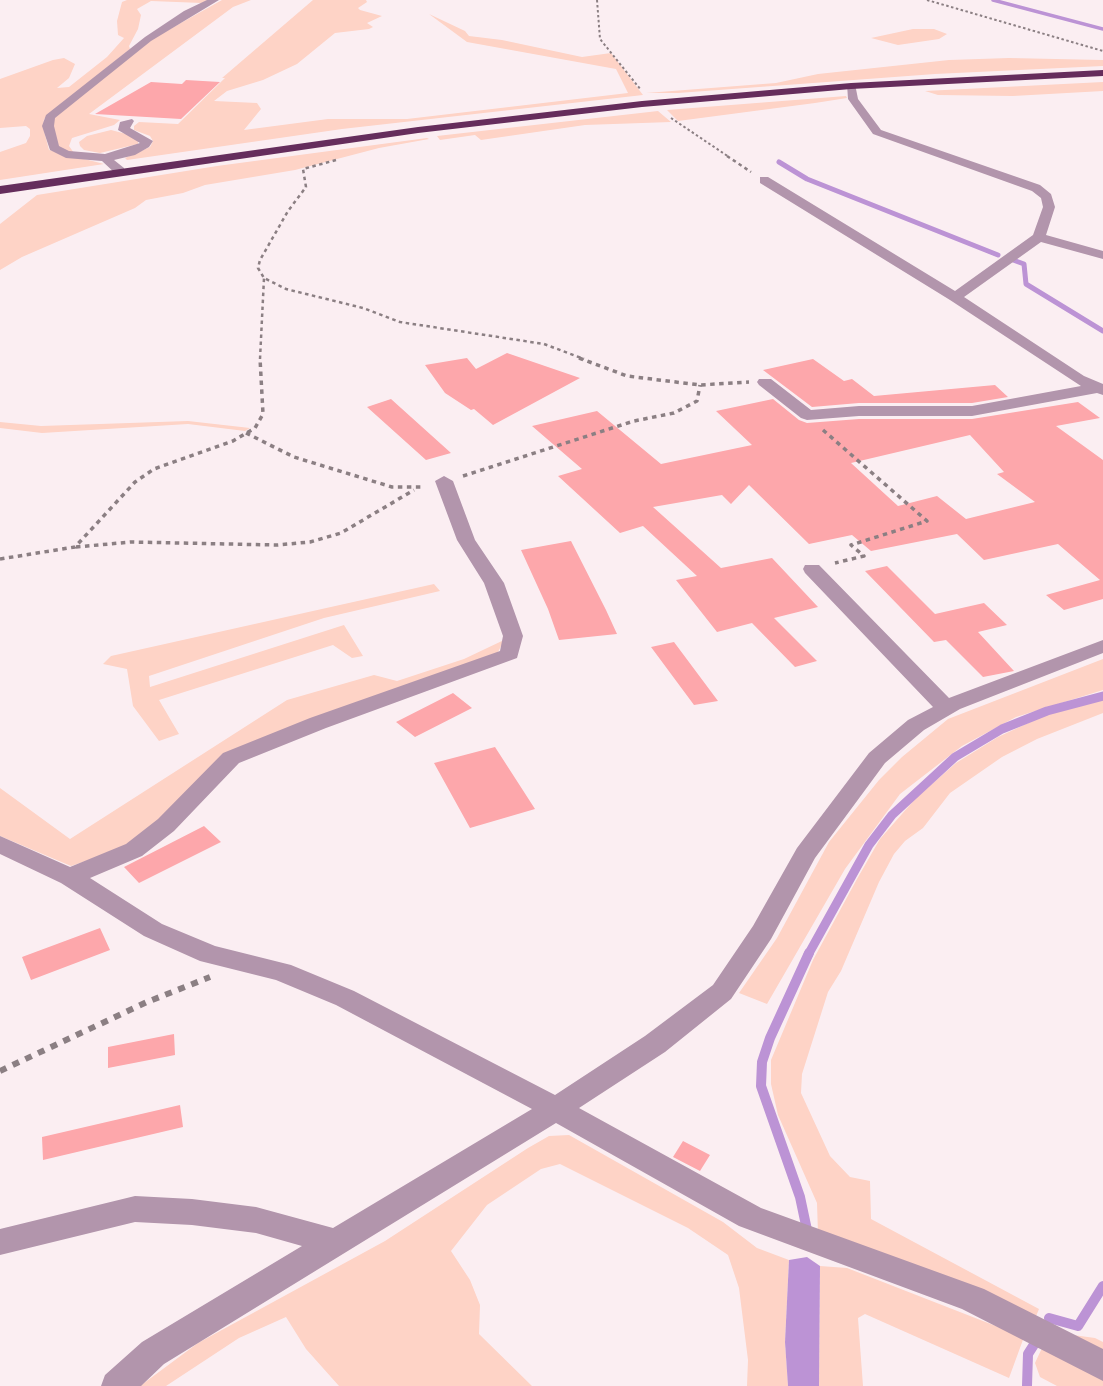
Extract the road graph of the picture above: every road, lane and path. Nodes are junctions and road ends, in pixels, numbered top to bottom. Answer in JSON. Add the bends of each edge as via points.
{"nodes":[{"id":1,"x":214,"y":0,"type":"edge"},
{"id":2,"x":597,"y":0,"type":"edge"},
{"id":3,"x":928,"y":0,"type":"edge"},
{"id":4,"x":1103,"y":51,"type":"edge"},
{"id":5,"x":1103,"y":73,"type":"edge"},
{"id":6,"x":851,"y":86,"type":"junction"},
{"id":7,"x":644,"y":93,"type":"dead end"},
{"id":8,"x":662,"y":111,"type":"dead end"},
{"id":9,"x":128,"y":121,"type":"dead end"},
{"id":10,"x":105,"y":158,"type":"junction"},
{"id":11,"x":344,"y":158,"type":"dead end"},
{"id":12,"x":120,"y":171,"type":"junction"},
{"id":13,"x":764,"y":180,"type":"joint"},
{"id":14,"x":0,"y":190,"type":"edge"},
{"id":15,"x":1039,"y":237,"type":"junction"},
{"id":16,"x":1103,"y":255,"type":"edge"},
{"id":17,"x":264,"y":278,"type":"junction"},
{"id":18,"x":955,"y":297,"type":"junction"},
{"id":19,"x":765,"y":382,"type":"joint"},
{"id":20,"x":700,"y":385,"type":"junction"},
{"id":21,"x":1101,"y":389,"type":"edge"},
{"id":22,"x":807,"y":415,"type":"junction"},
{"id":23,"x":246,"y":433,"type":"junction"},
{"id":24,"x":444,"y":481,"type":"junction"},
{"id":25,"x":415,"y":489,"type":"junction"},
{"id":26,"x":75,"y":547,"type":"junction"},
{"id":27,"x":0,"y":559,"type":"edge"},
{"id":28,"x":812,"y":569,"type":"joint"},
{"id":29,"x":1103,"y":646,"type":"edge"},
{"id":30,"x":946,"y":708,"type":"junction"},
{"id":31,"x":0,"y":844,"type":"edge"},
{"id":32,"x":70,"y":877,"type":"junction"},
{"id":33,"x":246,"y":963,"type":"junction"},
{"id":34,"x":0,"y":1071,"type":"edge"},
{"id":35,"x":556,"y":1109,"type":"junction"},
{"id":36,"x":0,"y":1242,"type":"edge"},
{"id":37,"x":335,"y":1242,"type":"junction"},
{"id":38,"x":1103,"y":1366,"type":"edge"},
{"id":39,"x":117,"y":1386,"type":"edge"}],
"edges":[{"from":1,"to":10,"type":"street","via":[[168,25],[107,68],[50,117],[54,148],[66,154]]},
{"from":2,"to":7,"type":"path","via":[[600,38]]},
{"from":3,"to":4,"type":"path"},
{"from":5,"to":6,"type":"highway"},
{"from":6,"to":12,"type":"highway","via":[[530,116]]},
{"from":6,"to":15,"type":"street","via":[[853,99],[877,132],[1036,188],[1047,197],[1049,207]]},
{"from":8,"to":13,"type":"path"},
{"from":9,"to":10,"type":"street","via":[[124,130],[147,141],[145,145]]},
{"from":10,"to":12,"type":"street"},
{"from":11,"to":17,"type":"path","via":[[303,169],[306,187],[260,260],[258,268]]},
{"from":12,"to":14,"type":"highway"},
{"from":13,"to":18,"type":"street"},
{"from":15,"to":16,"type":"street"},
{"from":15,"to":18,"type":"street"},
{"from":17,"to":20,"type":"path","via":[[286,289],[400,321],[544,344],[627,376]]},
{"from":17,"to":23,"type":"path","via":[[263,414],[256,428]]},
{"from":18,"to":21,"type":"street","via":[[1077,379]]},
{"from":19,"to":20,"type":"path"},
{"from":19,"to":22,"type":"street"},
{"from":20,"to":24,"type":"path","via":[[697,401],[674,413],[634,421]]},
{"from":21,"to":22,"type":"street","via":[[972,411]]},
{"from":22,"to":28,"type":"path","via":[[927,521],[851,545],[864,556]]},
{"from":23,"to":25,"type":"path","via":[[294,457],[392,487]]},
{"from":23,"to":26,"type":"path","via":[[154,469],[135,482]]},
{"from":24,"to":25,"type":"path"},
{"from":24,"to":32,"type":"street","via":[[466,540],[494,583],[513,636],[510,654],[231,758],[166,825],[134,850]]},
{"from":25,"to":26,"type":"path","via":[[341,533],[310,542],[131,542]]},
{"from":26,"to":27,"type":"path"},
{"from":28,"to":30,"type":"street"},
{"from":29,"to":30,"type":"street"},
{"from":30,"to":35,"type":"street","via":[[916,725],[877,758],[805,854],[722,992],[655,1044]]},
{"from":31,"to":32,"type":"street"},
{"from":32,"to":33,"type":"street","via":[[153,930],[209,954]]},
{"from":33,"to":34,"type":"path","via":[[147,1002]]},
{"from":33,"to":35,"type":"street","via":[[282,972],[345,998]]},
{"from":35,"to":37,"type":"street"},
{"from":35,"to":38,"type":"street","via":[[750,1217],[973,1299]]},
{"from":36,"to":37,"type":"street","via":[[135,1209],[256,1220]]},
{"from":37,"to":39,"type":"street","via":[[153,1353]]}]}
